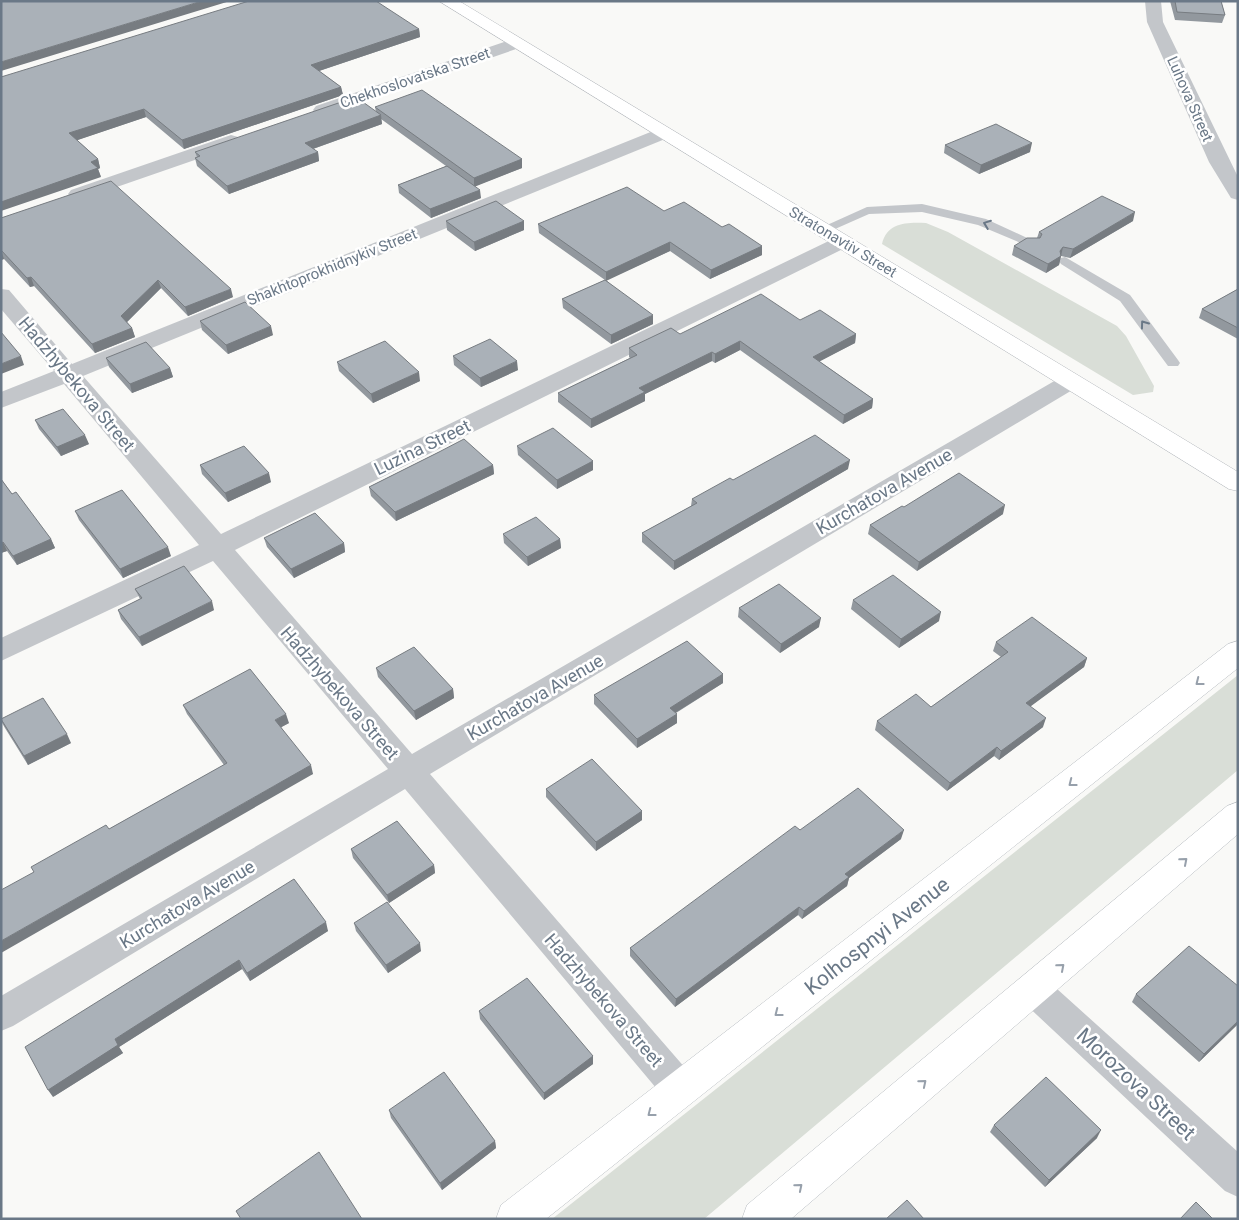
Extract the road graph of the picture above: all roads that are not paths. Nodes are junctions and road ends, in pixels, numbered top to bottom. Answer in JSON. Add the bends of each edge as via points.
{"nodes":[{"id":1,"x":447,"y":1,"type":"edge"},
{"id":2,"x":1153,"y":1,"type":"edge"},
{"id":3,"x":516,"y":43,"type":"junction"},
{"id":4,"x":301,"y":117,"type":"edge"},
{"id":5,"x":663,"y":133,"type":"junction"},
{"id":6,"x":245,"y":136,"type":"edge"},
{"id":7,"x":1219,"y":162,"type":"junction"},
{"id":8,"x":1238,"y":172,"type":"edge"},
{"id":9,"x":1238,"y":194,"type":"edge"},
{"id":10,"x":58,"y":200,"type":"edge"},
{"id":11,"x":832,"y":236,"type":"junction"},
{"id":12,"x":1032,"y":243,"type":"edge"},
{"id":13,"x":1065,"y":261,"type":"dead end"},
{"id":14,"x":1,"y":295,"type":"edge"},
{"id":15,"x":1173,"y":363,"type":"dead end"},
{"id":16,"x":69,"y":374,"type":"junction"},
{"id":17,"x":1071,"y":381,"type":"junction"},
{"id":18,"x":1,"y":401,"type":"edge"},
{"id":19,"x":1238,"y":483,"type":"edge"},
{"id":20,"x":216,"y":548,"type":"junction"},
{"id":21,"x":1,"y":650,"type":"edge"},
{"id":22,"x":1238,"y":652,"type":"edge"},
{"id":23,"x":408,"y":772,"type":"junction"},
{"id":24,"x":1238,"y":815,"type":"edge"},
{"id":25,"x":1034,"y":990,"type":"junction"},
{"id":26,"x":1,"y":1015,"type":"edge"},
{"id":27,"x":680,"y":1090,"type":"junction"},
{"id":28,"x":1238,"y":1178,"type":"edge"},
{"id":29,"x":769,"y":1216,"type":"edge"},
{"id":30,"x":515,"y":1219,"type":"edge"}],
"edges":[{"from":1,"to":3,"type":"main road","name":"Stratonavtiv Street"},
{"from":2,"to":7,"type":"street","name":"Luhova Street","via":[[1155,22]]},
{"from":3,"to":4,"type":"street","name":"Chekhoslovatska Street"},
{"from":3,"to":5,"type":"main road","name":"Stratonavtiv Street"},
{"from":5,"to":11,"type":"main road","name":"Stratonavtiv Street"},
{"from":5,"to":16,"type":"street","name":"Shakhtoprokhidnykiv Street"},
{"from":6,"to":10,"type":"street"},
{"from":7,"to":8,"type":"street"},
{"from":7,"to":9,"type":"street","name":"Luhova Street"},
{"from":12,"to":11,"type":"lane","one_way":true,"via":[[982,222],[922,208],[866,211]]},
{"from":11,"to":17,"type":"main road","name":"Stratonavtiv Street"},
{"from":11,"to":20,"type":"street","name":"Luzina Street"},
{"from":15,"to":13,"type":"lane","one_way":true,"via":[[1125,298]]},
{"from":14,"to":16,"type":"street","name":"Hadzhybekova Street"},
{"from":16,"to":18,"type":"street","name":"Shakhtoprokhidnykiv Street"},
{"from":16,"to":20,"type":"street","name":"Hadzhybekova Street"},
{"from":17,"to":19,"type":"main road","name":"Stratonavtiv Street"},
{"from":17,"to":23,"type":"street","name":"Kurchatova Avenue"},
{"from":20,"to":21,"type":"street","name":"Luzina Street"},
{"from":20,"to":23,"type":"street","name":"Hadzhybekova Street"},
{"from":22,"to":27,"type":"main road","name":"Kolhospnyi Avenue","one_way":true},
{"from":23,"to":26,"type":"street","name":"Kurchatova Avenue"},
{"from":23,"to":27,"type":"street","name":"Hadzhybekova Street"},
{"from":25,"to":24,"type":"main road","one_way":true},
{"from":25,"to":28,"type":"street","name":"Morozova Street"},
{"from":29,"to":25,"type":"main road","one_way":true},
{"from":27,"to":30,"type":"main road","name":"Kolhospnyi Avenue","one_way":true}]}
